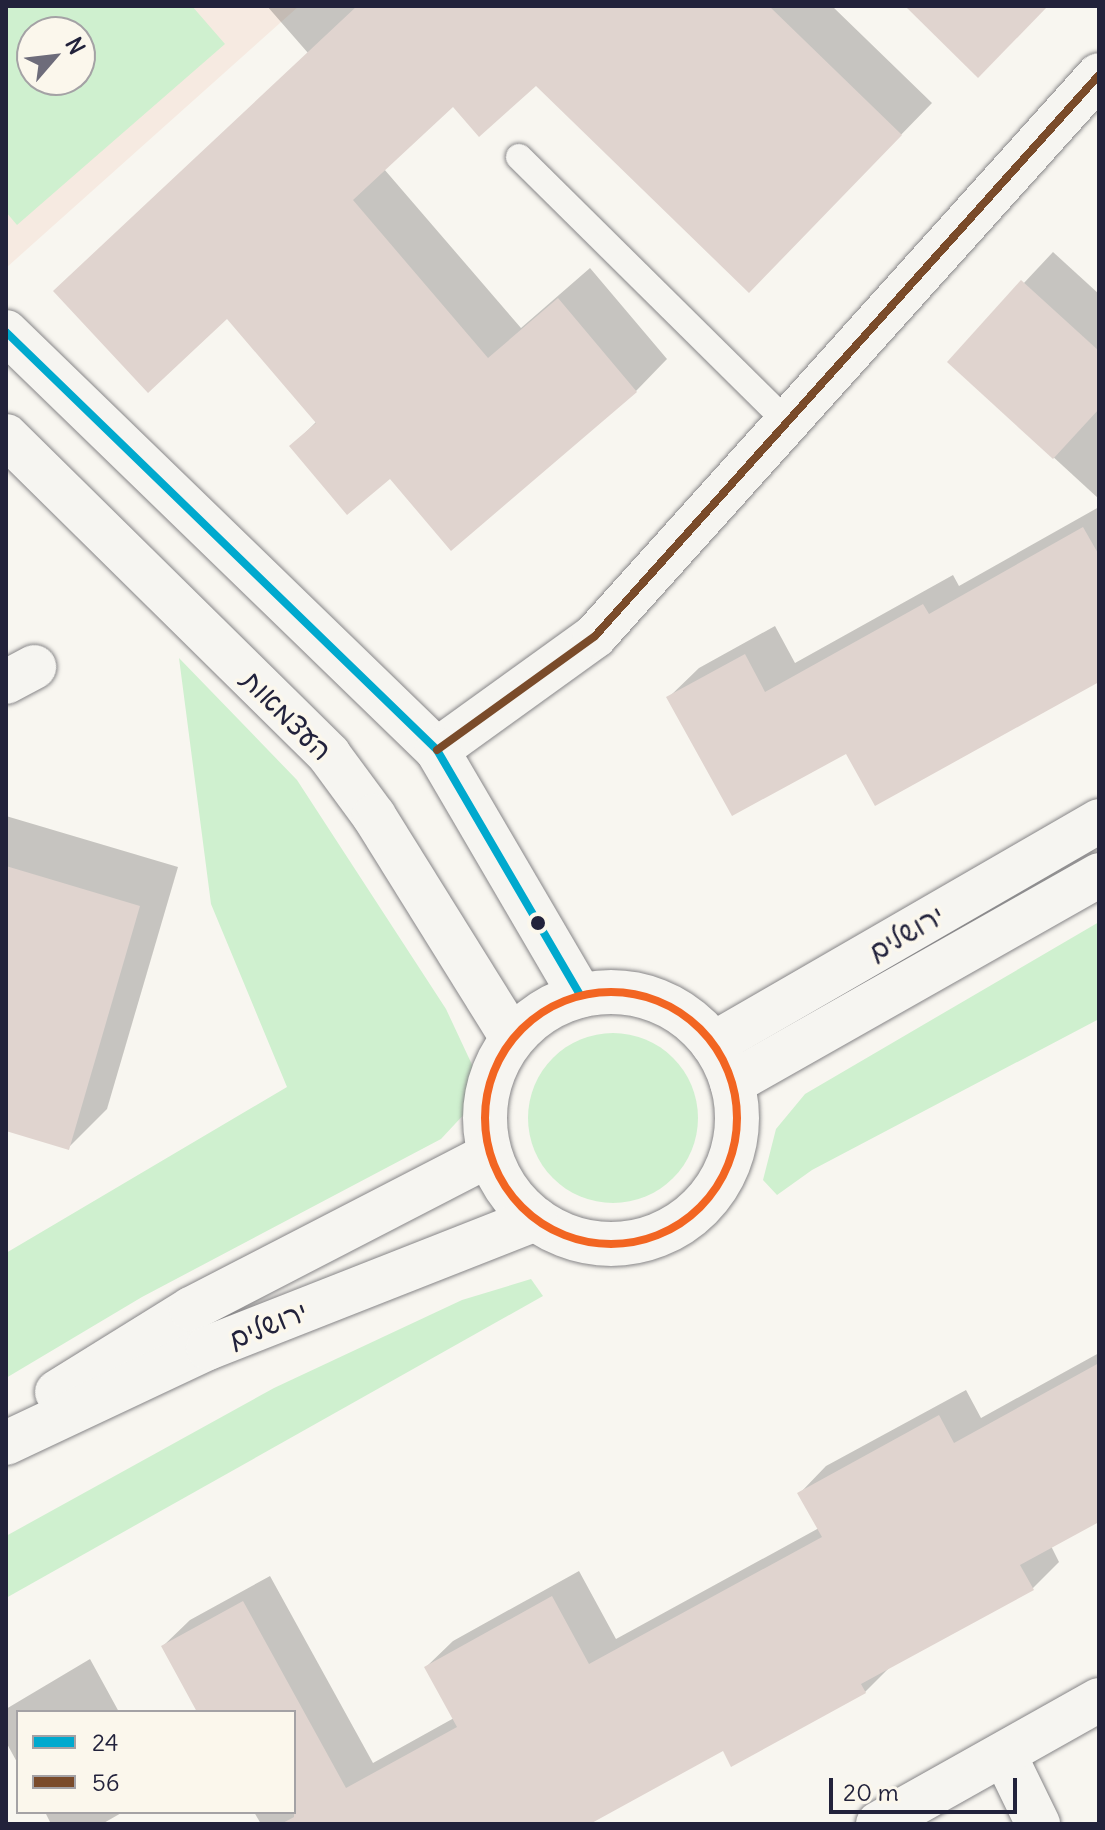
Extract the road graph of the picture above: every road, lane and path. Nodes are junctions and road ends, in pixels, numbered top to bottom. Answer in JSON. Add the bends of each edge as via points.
{"nodes":[{"id":1,"x":1099,"y":75,"type":"edge"},
{"id":2,"x":519,"y":157,"type":"dead end"},
{"id":3,"x":6,"y":332,"type":"edge"},
{"id":4,"x":787,"y":422,"type":"junction"},
{"id":5,"x":6,"y":436,"type":"edge"},
{"id":6,"x":437,"y":750,"type":"junction"},
{"id":7,"x":1099,"y":821,"type":"edge"},
{"id":8,"x":1099,"y":875,"type":"edge"},
{"id":9,"x":580,"y":995,"type":"junction"},
{"id":10,"x":512,"y":1038,"type":"junction"},
{"id":11,"x":713,"y":1044,"type":"junction"},
{"id":12,"x":732,"y":1083,"type":"junction"},
{"id":13,"x":490,"y":1155,"type":"junction"},
{"id":14,"x":535,"y":1219,"type":"junction"},
{"id":15,"x":6,"y":1424,"type":"edge"},
{"id":16,"x":6,"y":1443,"type":"edge"},
{"id":17,"x":1099,"y":1700,"type":"edge"},
{"id":18,"x":1004,"y":1754,"type":"junction"},
{"id":19,"x":878,"y":1824,"type":"edge"},
{"id":20,"x":1038,"y":1824,"type":"edge"}],
"edges":[{"from":1,"to":4,"type":"street"},
{"from":2,"to":4,"type":"lane"},
{"from":3,"to":6,"type":"street"},
{"from":4,"to":6,"type":"street","via":[[595,636]]},
{"from":5,"to":10,"type":"street","name":"העצמאות","via":[[329,755],[374,816]]},
{"from":6,"to":9,"type":"street"},
{"from":7,"to":11,"type":"street","name":"ירושלים"},
{"from":8,"to":12,"type":"street","name":"ירושלים"},
{"from":9,"to":10,"type":"street","via":[[542,1011]]},
{"from":9,"to":11,"type":"street","via":[[617,992],[654,999],[687,1017]]},
{"from":10,"to":13,"type":"street","via":[[492,1074],[484,1114]]},
{"from":11,"to":12,"type":"street"},
{"from":12,"to":14,"type":"street","via":[[737,1118],[733,1152],[719,1184],[696,1212],[668,1232],[601,1245],[566,1237]]},
{"from":13,"to":14,"type":"street","via":[[507,1191]]},
{"from":13,"to":15,"type":"street","name":"ירושלים","via":[[191,1309]]},
{"from":14,"to":16,"type":"street","name":"ירושלים","via":[[208,1348]]},
{"from":17,"to":18,"type":"street"},
{"from":18,"to":19,"type":"street"},
{"from":18,"to":20,"type":"street"}]}
